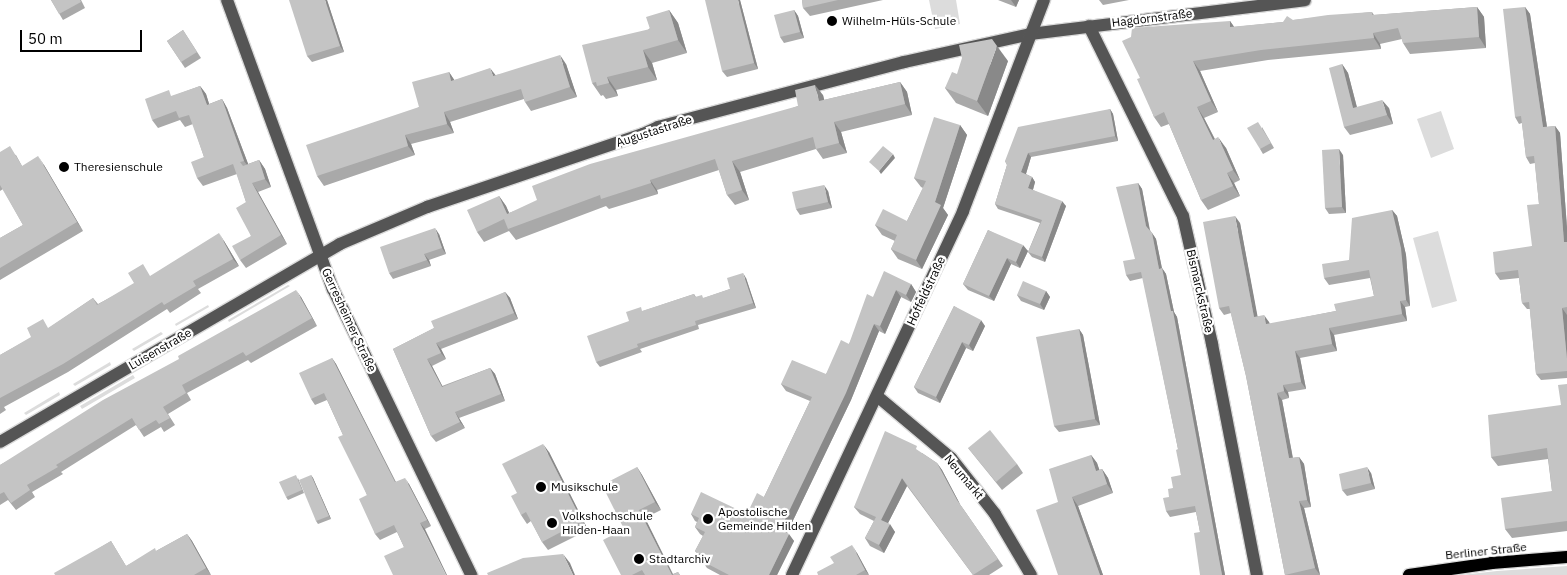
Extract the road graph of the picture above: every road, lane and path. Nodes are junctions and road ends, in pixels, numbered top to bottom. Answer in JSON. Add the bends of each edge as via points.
{"nodes":[{"id":1,"x":227,"y":0,"type":"edge"},
{"id":2,"x":1044,"y":0,"type":"edge"},
{"id":3,"x":1305,"y":0,"type":"edge"},
{"id":4,"x":1089,"y":26,"type":"junction"},
{"id":5,"x":1030,"y":34,"type":"junction"},
{"id":6,"x":319,"y":255,"type":"junction"},
{"id":7,"x":877,"y":396,"type":"junction"},
{"id":8,"x":0,"y":442,"type":"edge"},
{"id":9,"x":1567,"y":557,"type":"edge"},
{"id":10,"x":471,"y":575,"type":"edge"},
{"id":11,"x":792,"y":575,"type":"edge"},
{"id":12,"x":1031,"y":575,"type":"edge"},
{"id":13,"x":1257,"y":575,"type":"edge"},
{"id":14,"x":1409,"y":575,"type":"edge"}],
"edges":[{"from":1,"to":6,"type":"street","name":"Gerresheimer Straße"},
{"from":2,"to":5,"type":"street","name":"Hoffeldstraße"},
{"from":3,"to":4,"type":"street","name":"Hagdornstraße"},
{"from":4,"to":5,"type":"street","name":"Hagdornstraße"},
{"from":4,"to":13,"type":"street","name":"Bismarckstraße","via":[[1183,216],[1212,344]]},
{"from":5,"to":6,"type":"street","name":"Augustastraße","via":[[831,80],[658,127],[427,207]]},
{"from":5,"to":7,"type":"street","name":"Hoffeldstraße","via":[[963,211]]},
{"from":6,"to":8,"type":"street","name":"Luisenstraße"},
{"from":6,"to":10,"type":"street","name":"Gerresheimer Straße"},
{"from":7,"to":11,"type":"street","name":"Hoffeldstraße"},
{"from":7,"to":12,"type":"street","name":"Neumarkt","via":[[951,458],[995,514]]},
{"from":9,"to":14,"type":"main road","name":"Berliner Straße","via":[[1492,563]]}]}
